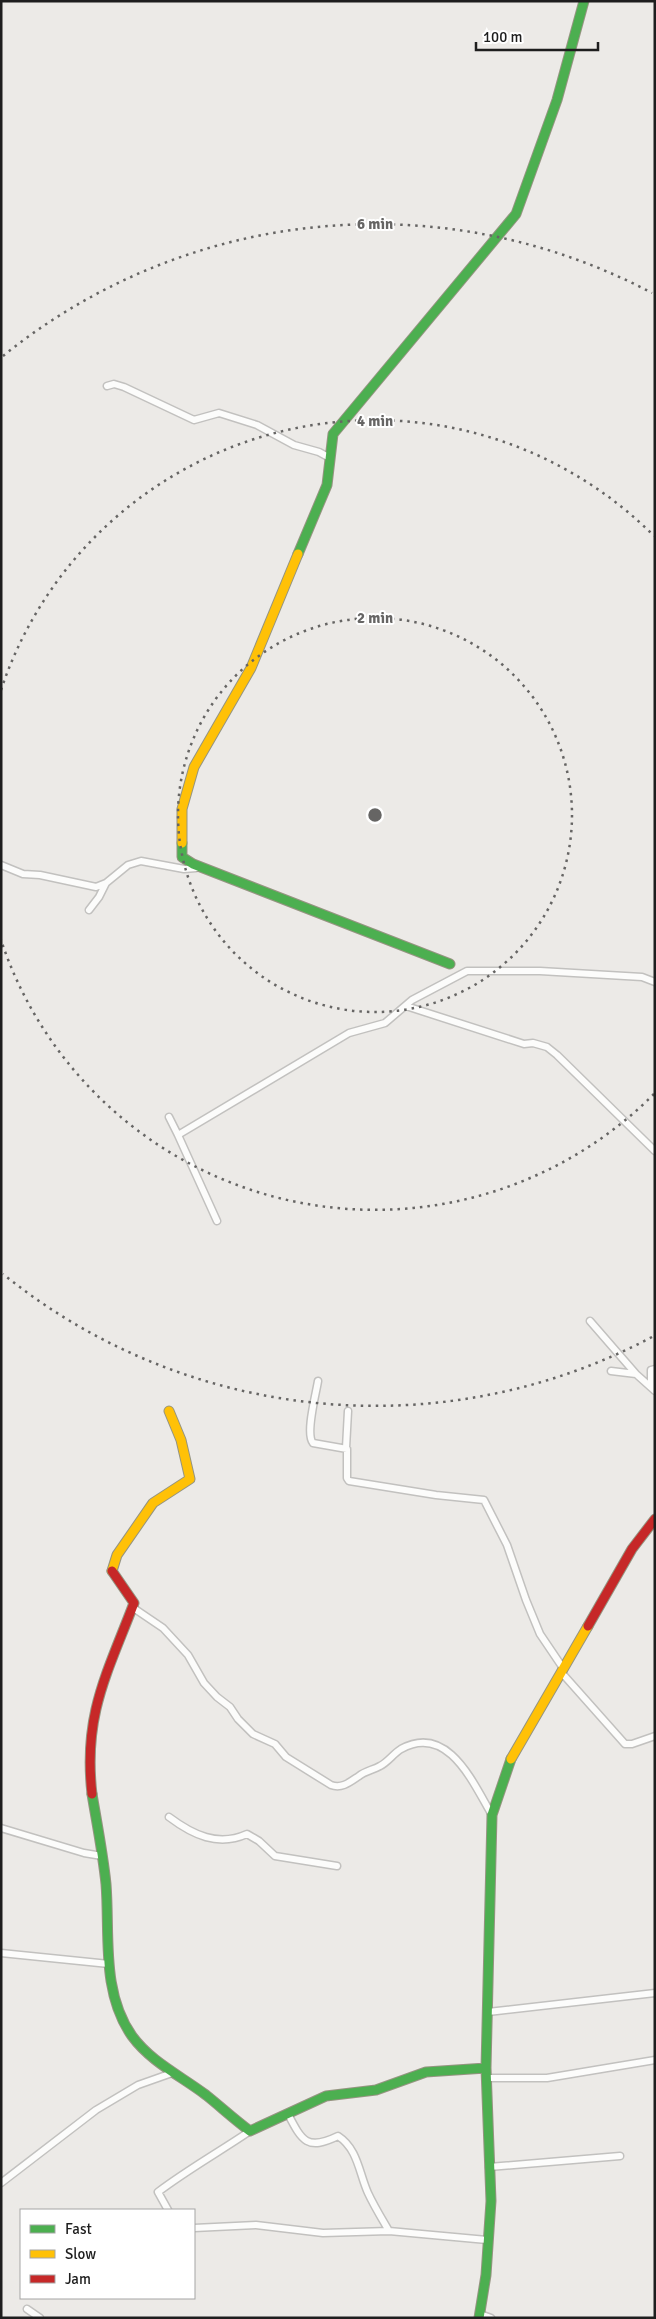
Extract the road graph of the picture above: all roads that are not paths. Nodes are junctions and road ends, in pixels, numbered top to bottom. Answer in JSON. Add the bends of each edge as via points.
{"nodes":[{"id":1,"x":584,"y":1,"type":"edge"},
{"id":2,"x":107,"y":386,"type":"dead end"},
{"id":3,"x":330,"y":458,"type":"junction"},
{"id":4,"x":193,"y":864,"type":"junction"},
{"id":5,"x":1,"y":865,"type":"edge"},
{"id":6,"x":106,"y":883,"type":"junction"},
{"id":7,"x":89,"y":910,"type":"dead end"},
{"id":8,"x":450,"y":964,"type":"dead end"},
{"id":9,"x":655,"y":982,"type":"edge"},
{"id":10,"x":406,"y":1006,"type":"junction"},
{"id":11,"x":169,"y":1117,"type":"dead end"},
{"id":12,"x":178,"y":1136,"type":"junction"},
{"id":13,"x":655,"y":1151,"type":"edge"},
{"id":14,"x":217,"y":1221,"type":"dead end"},
{"id":15,"x":590,"y":1321,"type":"dead end"},
{"id":16,"x":655,"y":1369,"type":"edge"},
{"id":17,"x":611,"y":1371,"type":"dead end"},
{"id":18,"x":636,"y":1374,"type":"junction"},
{"id":19,"x":318,"y":1381,"type":"dead end"},
{"id":20,"x":653,"y":1388,"type":"edge"},
{"id":21,"x":169,"y":1411,"type":"dead end"},
{"id":22,"x":348,"y":1411,"type":"dead end"},
{"id":23,"x":346,"y":1448,"type":"junction"},
{"id":24,"x":655,"y":1519,"type":"edge"},
{"id":25,"x":132,"y":1607,"type":"junction"},
{"id":26,"x":562,"y":1670,"type":"junction"},
{"id":27,"x":655,"y":1736,"type":"edge"},
{"id":28,"x":492,"y":1815,"type":"junction"},
{"id":29,"x":169,"y":1817,"type":"dead end"},
{"id":30,"x":1,"y":1828,"type":"edge"},
{"id":31,"x":102,"y":1856,"type":"junction"},
{"id":32,"x":337,"y":1866,"type":"dead end"},
{"id":33,"x":1,"y":1953,"type":"edge"},
{"id":34,"x":109,"y":1964,"type":"junction"},
{"id":35,"x":655,"y":1993,"type":"edge"},
{"id":36,"x":488,"y":2012,"type":"junction"},
{"id":37,"x":655,"y":2060,"type":"edge"},
{"id":38,"x":486,"y":2068,"type":"junction"},
{"id":39,"x":172,"y":2073,"type":"junction"},
{"id":40,"x":486,"y":2078,"type":"junction"},
{"id":41,"x":288,"y":2114,"type":"junction"},
{"id":42,"x":250,"y":2131,"type":"junction"},
{"id":43,"x":620,"y":2156,"type":"dead end"},
{"id":44,"x":490,"y":2167,"type":"junction"},
{"id":45,"x":1,"y":2183,"type":"edge"},
{"id":46,"x":167,"y":2209,"type":"edge"},
{"id":47,"x":195,"y":2228,"type":"edge"},
{"id":48,"x":389,"y":2231,"type":"junction"},
{"id":49,"x":487,"y":2240,"type":"junction"},
{"id":50,"x":27,"y":2309,"type":"dead end"},
{"id":51,"x":480,"y":2316,"type":"edge"},
{"id":52,"x":40,"y":2318,"type":"edge"},
{"id":53,"x":491,"y":2318,"type":"edge"}],
"edges":[{"from":1,"to":3,"type":"street","via":[[557,100],[516,214],[333,434]]},
{"from":2,"to":3,"type":"street","via":[[124,387],[194,420],[219,413]]},
{"from":3,"to":4,"type":"street","via":[[327,485],[251,668],[194,767],[182,809],[182,857]]},
{"from":4,"to":6,"type":"street","via":[[196,868],[184,869],[141,861],[128,865]]},
{"from":4,"to":8,"type":"street"},
{"from":5,"to":6,"type":"street","via":[[23,874],[96,887]]},
{"from":6,"to":7,"type":"street"},
{"from":9,"to":10,"type":"street","via":[[642,977],[540,971],[467,971]]},
{"from":10,"to":12,"type":"street","via":[[386,1023],[349,1033]]},
{"from":10,"to":13,"type":"street","via":[[524,1044],[547,1047],[586,1081]]},
{"from":11,"to":12,"type":"street"},
{"from":12,"to":14,"type":"street"},
{"from":15,"to":18,"type":"street"},
{"from":16,"to":20,"type":"street","via":[[651,1370]]},
{"from":17,"to":18,"type":"street"},
{"from":18,"to":20,"type":"street"},
{"from":19,"to":23,"type":"street","via":[[310,1440]]},
{"from":21,"to":25,"type":"street","via":[[190,1479],[153,1503],[117,1555],[112,1571],[116,1583],[131,1593]]},
{"from":22,"to":23,"type":"street"},
{"from":23,"to":26,"type":"street","via":[[347,1478],[354,1483],[484,1500],[507,1545],[540,1634]]},
{"from":24,"to":26,"type":"street","via":[[632,1549]]},
{"from":25,"to":28,"type":"street","via":[[163,1628],[188,1655],[204,1683],[253,1734],[275,1744],[286,1757],[331,1785],[336,1787],[349,1783],[402,1749],[426,1742],[446,1748],[464,1766]]},
{"from":25,"to":31,"type":"street","via":[[111,1656],[93,1718],[90,1773]]},
{"from":26,"to":27,"type":"street","via":[[625,1744]]},
{"from":26,"to":28,"type":"street","via":[[508,1764]]},
{"from":28,"to":36,"type":"street"},
{"from":29,"to":32,"type":"street","via":[[184,1827],[219,1841],[247,1834],[275,1856]]},
{"from":30,"to":31,"type":"street"},
{"from":31,"to":34,"type":"street"},
{"from":33,"to":34,"type":"street"},
{"from":34,"to":39,"type":"street","via":[[113,1993],[125,2024],[142,2049]]},
{"from":35,"to":36,"type":"street"},
{"from":36,"to":38,"type":"street"},
{"from":37,"to":40,"type":"street","via":[[547,2078]]},
{"from":38,"to":40,"type":"street"},
{"from":38,"to":41,"type":"street","via":[[426,2072],[376,2090],[326,2096]]},
{"from":39,"to":42,"type":"street"},
{"from":39,"to":45,"type":"street","via":[[138,2085],[96,2110]]},
{"from":40,"to":44,"type":"street"},
{"from":41,"to":42,"type":"street"},
{"from":41,"to":48,"type":"street","via":[[296,2131],[312,2143],[322,2144],[338,2136],[346,2142],[356,2158],[370,2198]]},
{"from":42,"to":46,"type":"street","via":[[158,2192]]},
{"from":43,"to":44,"type":"street"},
{"from":44,"to":49,"type":"street","via":[[492,2201]]},
{"from":47,"to":48,"type":"street","via":[[256,2225],[324,2233]]},
{"from":48,"to":49,"type":"street"},
{"from":49,"to":51,"type":"street"},
{"from":50,"to":52,"type":"street"},
{"from":51,"to":53,"type":"street"}]}
